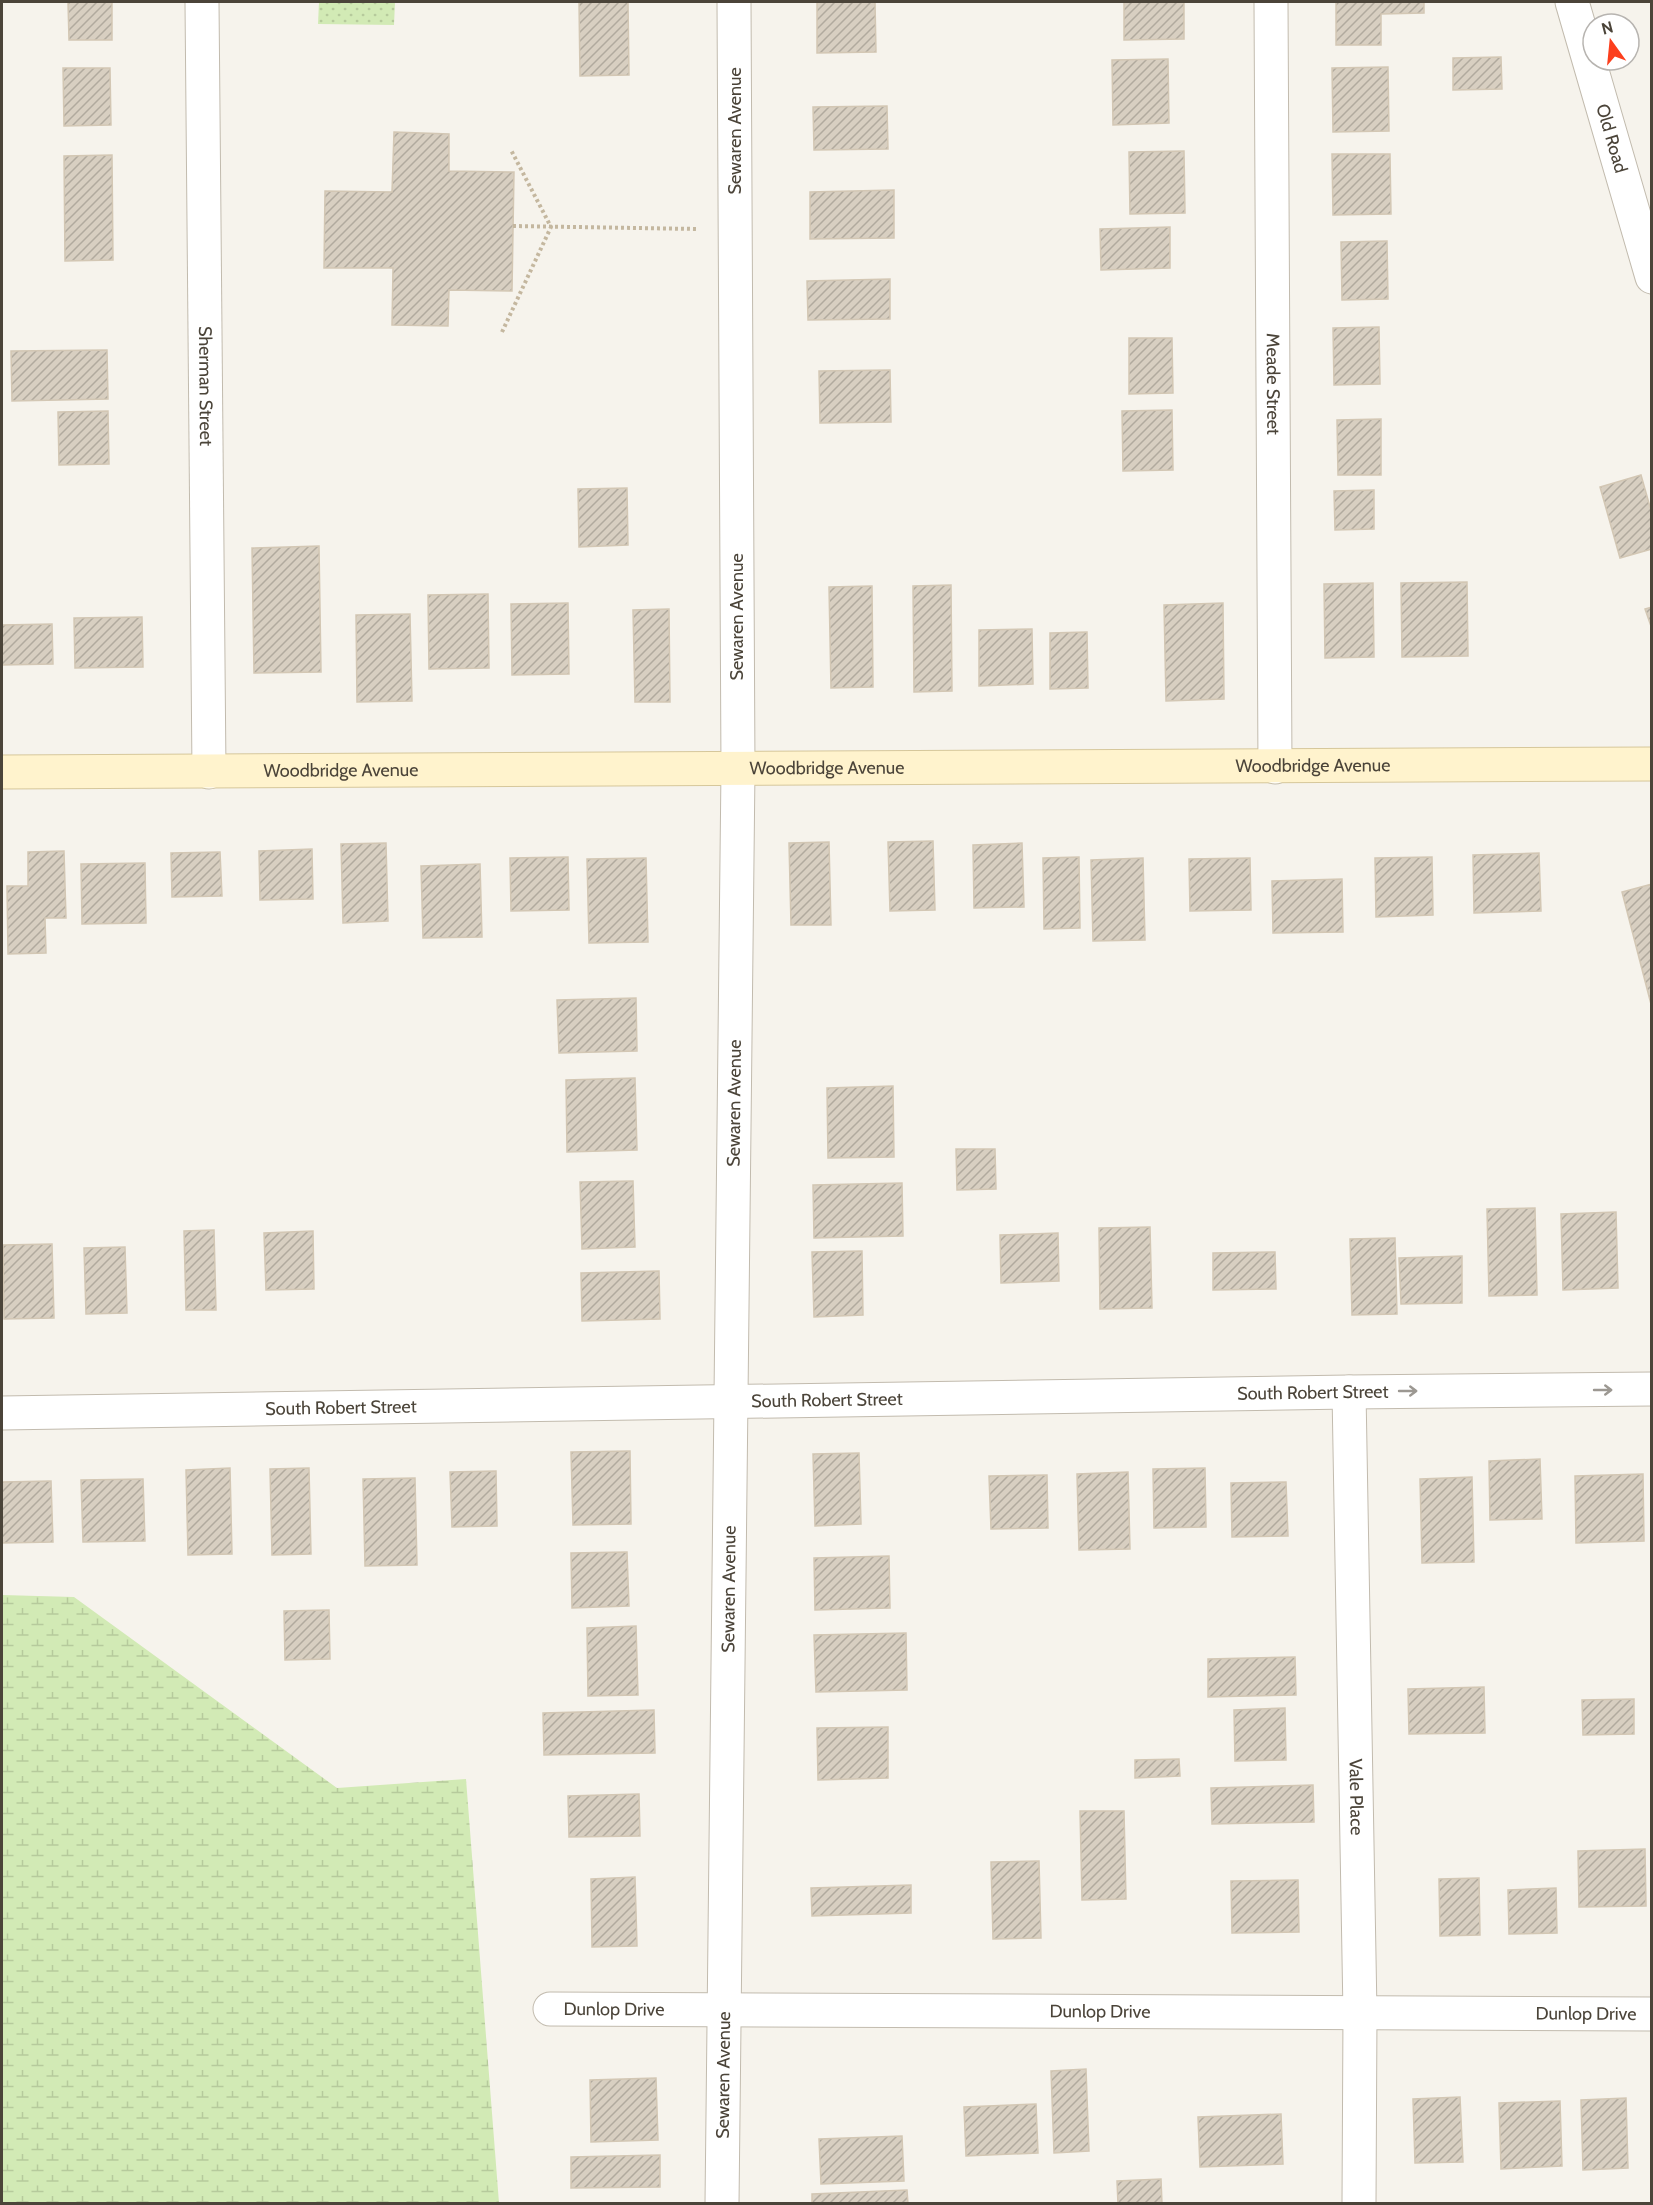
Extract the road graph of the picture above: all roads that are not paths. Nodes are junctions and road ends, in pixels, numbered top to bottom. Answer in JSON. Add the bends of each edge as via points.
{"nodes":[{"id":1,"x":202,"y":2,"type":"edge"},
{"id":2,"x":734,"y":2,"type":"edge"},
{"id":3,"x":1271,"y":2,"type":"edge"},
{"id":4,"x":1572,"y":2,"type":"edge"},
{"id":5,"x":1652,"y":278,"type":"edge"},
{"id":6,"x":1652,"y":764,"type":"edge"},
{"id":7,"x":1275,"y":767,"type":"junction"},
{"id":8,"x":738,"y":769,"type":"junction"},
{"id":9,"x":2,"y":772,"type":"edge"},
{"id":10,"x":209,"y":772,"type":"junction"},
{"id":11,"x":1652,"y":1389,"type":"edge"},
{"id":12,"x":1349,"y":1392,"type":"junction"},
{"id":13,"x":731,"y":1401,"type":"junction"},
{"id":14,"x":2,"y":1413,"type":"edge"},
{"id":15,"x":550,"y":2009,"type":"dead end"},
{"id":16,"x":724,"y":2010,"type":"junction"},
{"id":17,"x":1360,"y":2013,"type":"junction"},
{"id":18,"x":1652,"y":2014,"type":"edge"},
{"id":19,"x":722,"y":2204,"type":"edge"},
{"id":20,"x":1359,"y":2204,"type":"edge"}],
"edges":[{"from":1,"to":10,"type":"street","name":"Sherman Street"},
{"from":2,"to":8,"type":"street","name":"Sewaren Avenue"},
{"from":3,"to":7,"type":"street","name":"Meade Street"},
{"from":4,"to":5,"type":"street","name":"Old Road"},
{"from":6,"to":7,"type":"street","name":"Woodbridge Avenue"},
{"from":7,"to":8,"type":"street","name":"Woodbridge Avenue"},
{"from":8,"to":10,"type":"street","name":"Woodbridge Avenue"},
{"from":8,"to":13,"type":"street","name":"Sewaren Avenue"},
{"from":9,"to":10,"type":"street","name":"Woodbridge Avenue"},
{"from":12,"to":11,"type":"street","name":"South Robert Street","one_way":true},
{"from":12,"to":13,"type":"street","name":"South Robert Street"},
{"from":12,"to":17,"type":"street","name":"Vale Place"},
{"from":13,"to":14,"type":"street","name":"South Robert Street"},
{"from":13,"to":16,"type":"street","name":"Sewaren Avenue"},
{"from":15,"to":16,"type":"street","name":"Dunlop Drive"},
{"from":16,"to":17,"type":"street","name":"Dunlop Drive"},
{"from":16,"to":19,"type":"street","name":"Sewaren Avenue"},
{"from":17,"to":18,"type":"street","name":"Dunlop Drive"},
{"from":17,"to":20,"type":"street","name":"Vale Place"}]}
